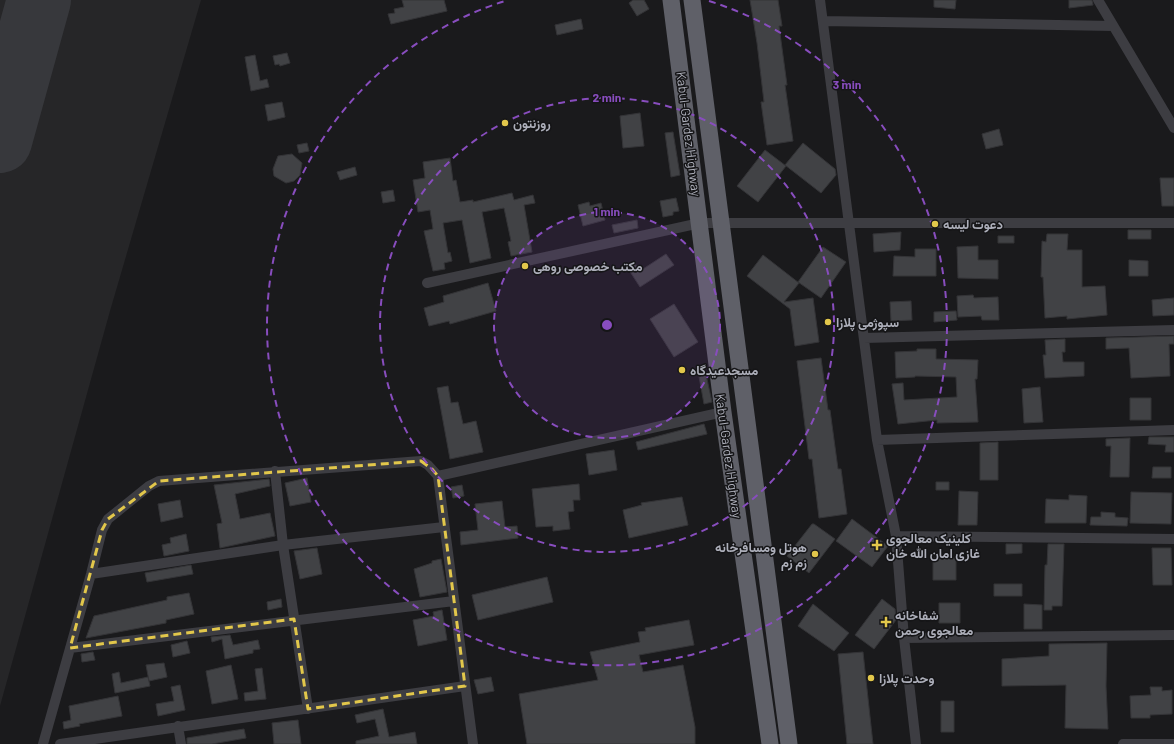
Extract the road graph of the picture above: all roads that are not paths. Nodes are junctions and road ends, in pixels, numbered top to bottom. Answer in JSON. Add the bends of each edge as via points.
{"nodes":[{"id":1,"x":671,"y":0,"type":"edge"},
{"id":2,"x":692,"y":0,"type":"edge"},
{"id":3,"x":820,"y":0,"type":"edge"},
{"id":4,"x":1098,"y":0,"type":"edge"},
{"id":5,"x":823,"y":21,"type":"junction"},
{"id":6,"x":1113,"y":26,"type":"junction"},
{"id":7,"x":1174,"y":128,"type":"edge"},
{"id":8,"x":700,"y":223,"type":"junction"},
{"id":9,"x":849,"y":223,"type":"junction"},
{"id":10,"x":1174,"y":223,"type":"edge"},
{"id":11,"x":720,"y":224,"type":"junction"},
{"id":12,"x":427,"y":283,"type":"dead end"},
{"id":13,"x":1174,"y":330,"type":"edge"},
{"id":14,"x":864,"y":338,"type":"junction"},
{"id":15,"x":723,"y":412,"type":"junction"},
{"id":16,"x":1174,"y":430,"type":"edge"},
{"id":17,"x":877,"y":440,"type":"junction"},
{"id":18,"x":276,"y":471,"type":"junction"},
{"id":19,"x":438,"y":476,"type":"junction"},
{"id":20,"x":444,"y":527,"type":"junction"},
{"id":21,"x":896,"y":536,"type":"junction"},
{"id":22,"x":1174,"y":539,"type":"edge"},
{"id":23,"x":283,"y":545,"type":"junction"},
{"id":24,"x":91,"y":574,"type":"junction"},
{"id":25,"x":454,"y":601,"type":"junction"},
{"id":26,"x":294,"y":619,"type":"junction"},
{"id":27,"x":1174,"y":635,"type":"edge"},
{"id":28,"x":904,"y":638,"type":"junction"},
{"id":29,"x":70,"y":648,"type":"junction"},
{"id":30,"x":466,"y":686,"type":"junction"},
{"id":31,"x":308,"y":709,"type":"junction"},
{"id":32,"x":178,"y":726,"type":"junction"},
{"id":33,"x":43,"y":744,"type":"edge"},
{"id":34,"x":60,"y":744,"type":"edge"},
{"id":35,"x":181,"y":744,"type":"edge"},
{"id":36,"x":474,"y":744,"type":"edge"},
{"id":37,"x":770,"y":744,"type":"edge"},
{"id":38,"x":789,"y":744,"type":"edge"},
{"id":39,"x":916,"y":744,"type":"edge"},
{"id":40,"x":1123,"y":744,"type":"edge"},
{"id":41,"x":1174,"y":744,"type":"edge"}],
"edges":[{"from":1,"to":8,"type":"highway","name":"Kabul-Gardez Highway"},
{"from":2,"to":11,"type":"highway","name":"Kabul-Gardez Highway"},
{"from":3,"to":5,"type":"street"},
{"from":4,"to":6,"type":"street"},
{"from":5,"to":6,"type":"street"},
{"from":5,"to":9,"type":"street"},
{"from":6,"to":7,"type":"street"},
{"from":8,"to":11,"type":"street"},
{"from":8,"to":12,"type":"street"},
{"from":8,"to":15,"type":"highway","name":"Kabul-Gardez Highway"},
{"from":9,"to":10,"type":"street"},
{"from":9,"to":11,"type":"street"},
{"from":9,"to":14,"type":"street"},
{"from":11,"to":38,"type":"highway","name":"Kabul-Gardez Highway"},
{"from":13,"to":14,"type":"street"},
{"from":14,"to":17,"type":"street"},
{"from":15,"to":19,"type":"street"},
{"from":15,"to":37,"type":"highway","name":"Kabul-Gardez Highway"},
{"from":16,"to":17,"type":"street"},
{"from":17,"to":21,"type":"street"},
{"from":18,"to":19,"type":"street","via":[[421,461]]},
{"from":18,"to":23,"type":"street"},
{"from":18,"to":24,"type":"street","via":[[153,483],[108,519],[102,530]]},
{"from":19,"to":20,"type":"street"},
{"from":20,"to":23,"type":"street"},
{"from":20,"to":25,"type":"street"},
{"from":21,"to":22,"type":"street"},
{"from":21,"to":28,"type":"street"},
{"from":23,"to":24,"type":"street"},
{"from":23,"to":26,"type":"street"},
{"from":24,"to":29,"type":"street"},
{"from":25,"to":26,"type":"street"},
{"from":25,"to":30,"type":"street"},
{"from":26,"to":29,"type":"street"},
{"from":26,"to":31,"type":"street"},
{"from":27,"to":28,"type":"street"},
{"from":28,"to":39,"type":"street"},
{"from":29,"to":33,"type":"street"},
{"from":30,"to":31,"type":"street"},
{"from":30,"to":36,"type":"street"},
{"from":31,"to":32,"type":"street"},
{"from":32,"to":34,"type":"street"},
{"from":32,"to":35,"type":"street"},
{"from":40,"to":41,"type":"street"}]}
